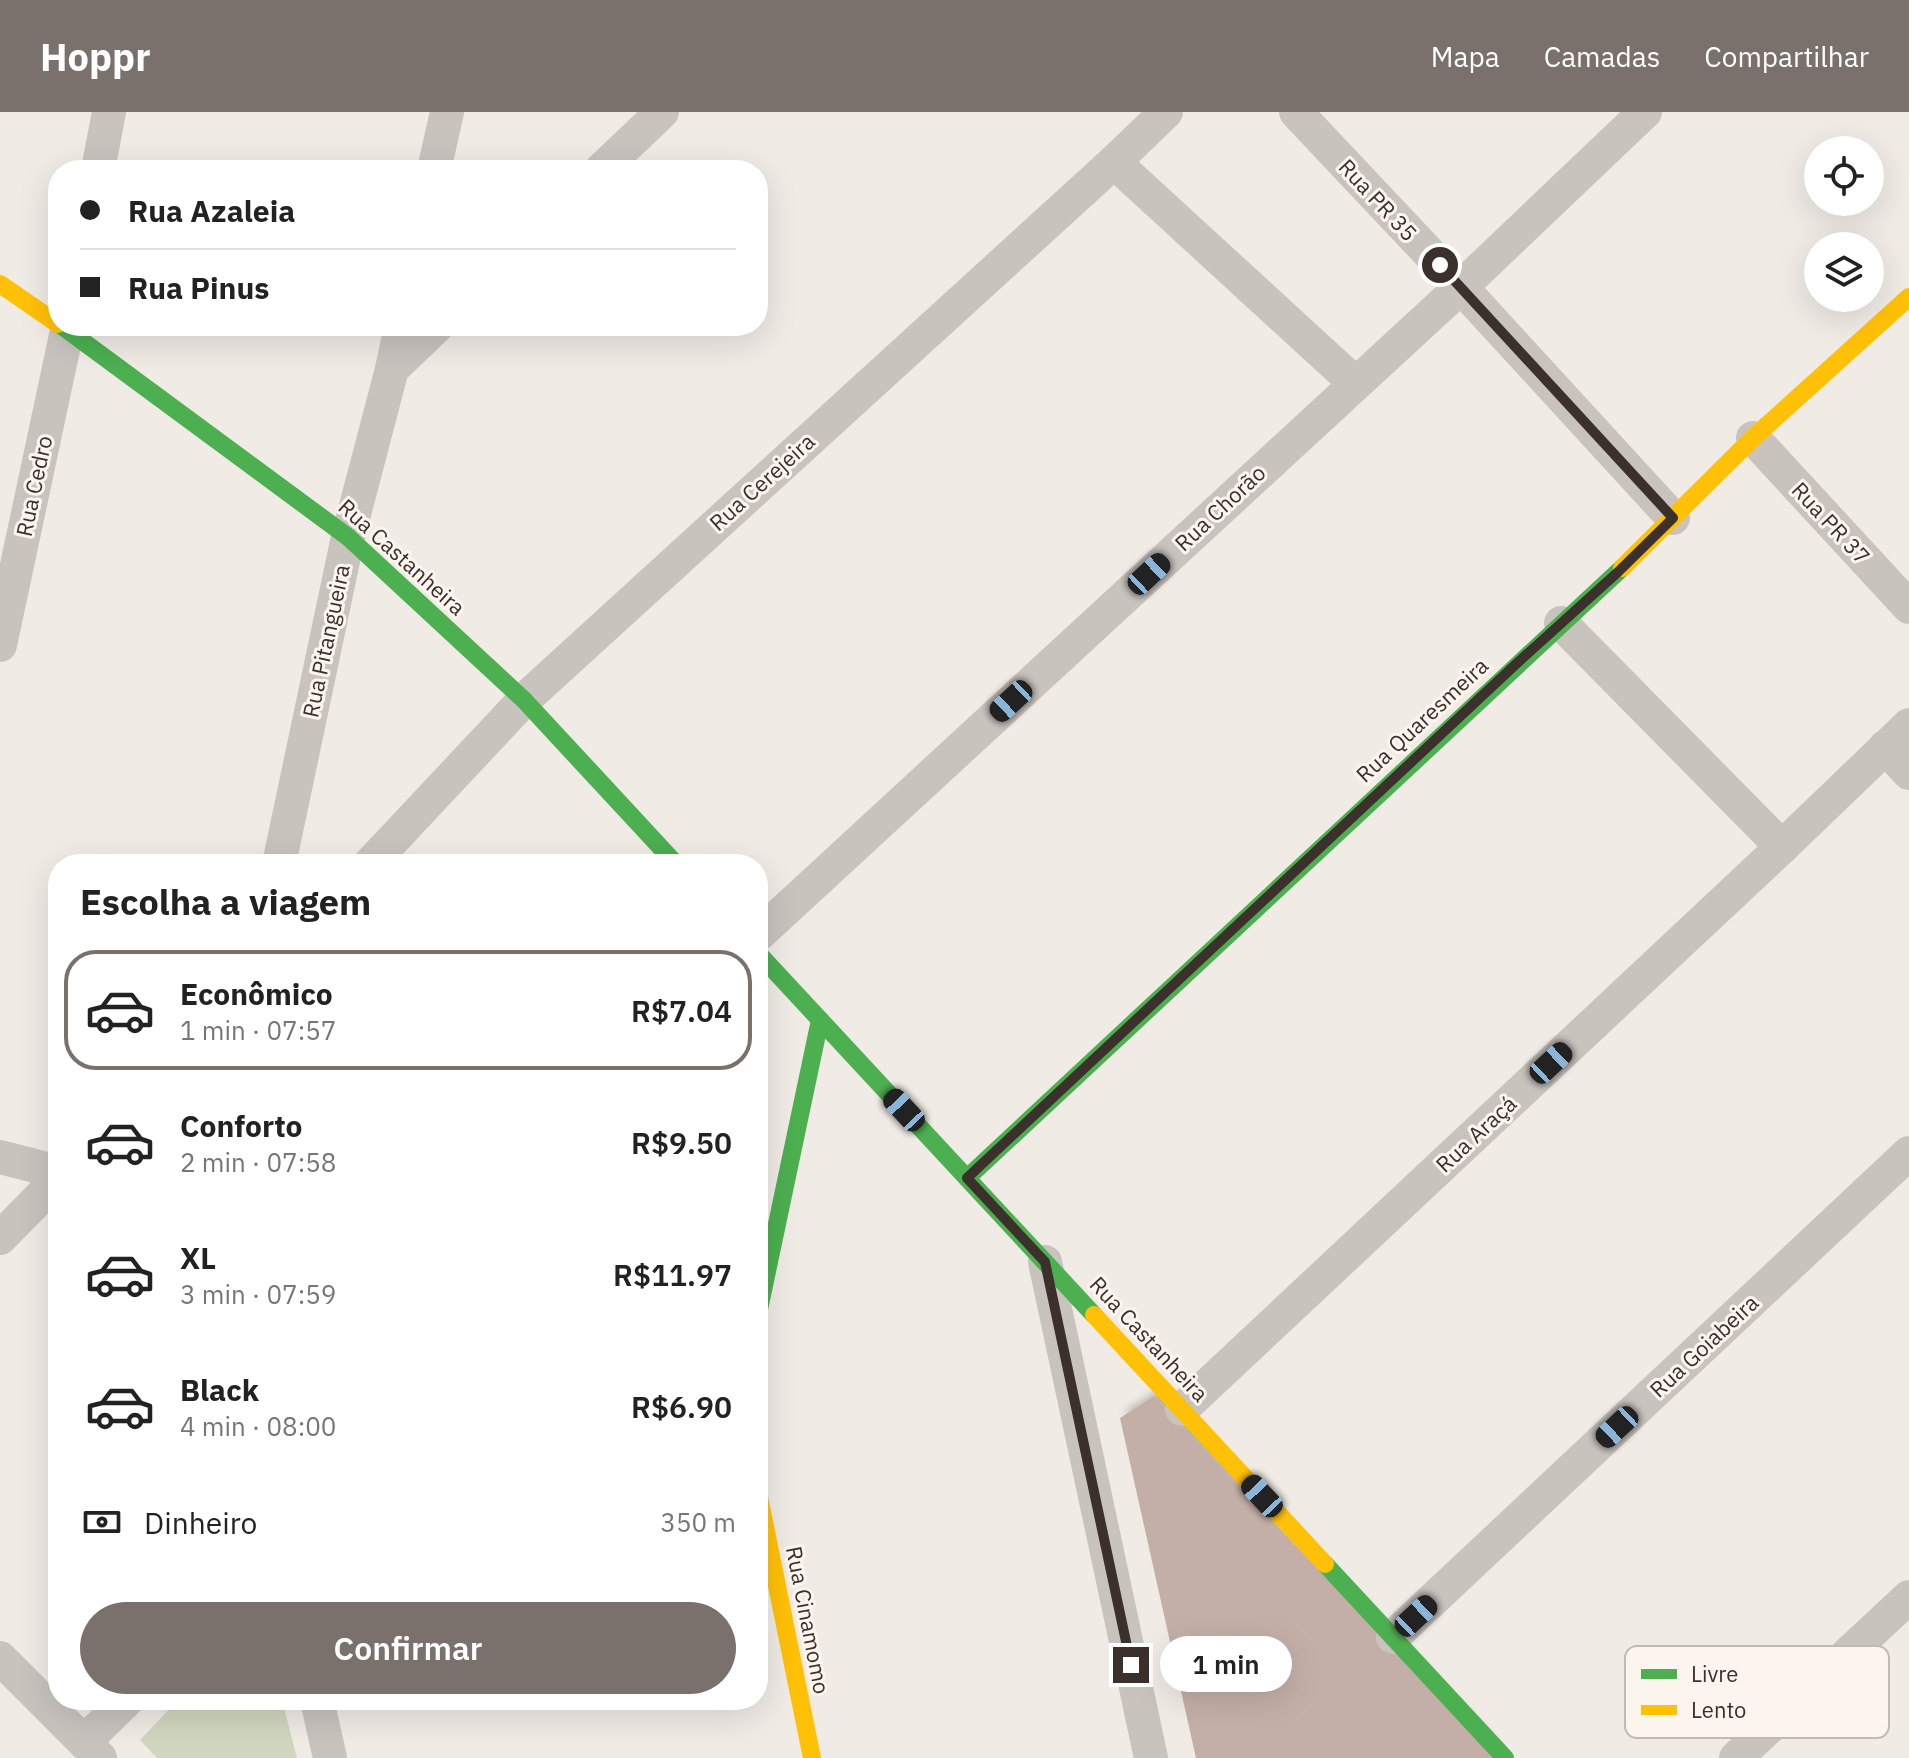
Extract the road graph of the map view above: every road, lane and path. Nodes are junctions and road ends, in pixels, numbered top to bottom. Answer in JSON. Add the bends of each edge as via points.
{"nodes":[{"id":1,"x":109,"y":112,"type":"edge"},
{"id":2,"x":447,"y":112,"type":"edge"},
{"id":3,"x":662,"y":112,"type":"edge"},
{"id":4,"x":1166,"y":112,"type":"edge"},
{"id":5,"x":1296,"y":112,"type":"edge"},
{"id":6,"x":1645,"y":112,"type":"edge"},
{"id":7,"x":100,"y":160,"type":"edge"},
{"id":8,"x":436,"y":160,"type":"edge"},
{"id":9,"x":612,"y":160,"type":"edge"},
{"id":10,"x":1114,"y":162,"type":"junction"},
{"id":11,"x":0,"y":284,"type":"edge"},
{"id":12,"x":1461,"y":287,"type":"junction"},
{"id":13,"x":1909,"y":297,"type":"edge"},
{"id":14,"x":48,"y":316,"type":"edge"},
{"id":15,"x":62,"y":336,"type":"edge"},
{"id":16,"x":77,"y":336,"type":"edge"},
{"id":17,"x":399,"y":336,"type":"edge"},
{"id":18,"x":427,"y":336,"type":"edge"},
{"id":19,"x":392,"y":369,"type":"junction"},
{"id":20,"x":1355,"y":383,"type":"junction"},
{"id":21,"x":1753,"y":438,"type":"junction"},
{"id":22,"x":1673,"y":518,"type":"junction"},
{"id":23,"x":348,"y":537,"type":"junction"},
{"id":24,"x":1909,"y":607,"type":"edge"},
{"id":25,"x":1561,"y":623,"type":"junction"},
{"id":26,"x":0,"y":645,"type":"edge"},
{"id":27,"x":524,"y":700,"type":"junction"},
{"id":28,"x":1897,"y":736,"type":"edge"},
{"id":29,"x":1909,"y":773,"type":"edge"},
{"id":30,"x":1782,"y":847,"type":"junction"},
{"id":31,"x":281,"y":854,"type":"edge"},
{"id":32,"x":379,"y":854,"type":"edge"},
{"id":33,"x":667,"y":854,"type":"edge"},
{"id":34,"x":768,"y":926,"type":"edge"},
{"id":35,"x":768,"y":964,"type":"edge"},
{"id":36,"x":820,"y":1020,"type":"junction"},
{"id":37,"x":1909,"y":1153,"type":"edge"},
{"id":38,"x":0,"y":1157,"type":"edge"},
{"id":39,"x":48,"y":1169,"type":"edge"},
{"id":40,"x":967,"y":1178,"type":"junction"},
{"id":41,"x":48,"y":1189,"type":"edge"},
{"id":42,"x":0,"y":1238,"type":"edge"},
{"id":43,"x":1045,"y":1262,"type":"junction"},
{"id":44,"x":768,"y":1267,"type":"edge"},
{"id":45,"x":1182,"y":1409,"type":"junction"},
{"id":46,"x":768,"y":1541,"type":"edge"},
{"id":47,"x":1909,"y":1597,"type":"edge"},
{"id":48,"x":1393,"y":1637,"type":"junction"},
{"id":49,"x":1856,"y":1646,"type":"edge"},
{"id":50,"x":0,"y":1658,"type":"edge"},
{"id":51,"x":48,"y":1706,"type":"edge"},
{"id":52,"x":52,"y":1710,"type":"edge"},
{"id":53,"x":120,"y":1710,"type":"edge"},
{"id":54,"x":319,"y":1710,"type":"edge"},
{"id":55,"x":1757,"y":1738,"type":"edge"},
{"id":56,"x":92,"y":1750,"type":"edge"},
{"id":57,"x":330,"y":1758,"type":"edge"},
{"id":58,"x":812,"y":1758,"type":"edge"},
{"id":59,"x":1151,"y":1758,"type":"edge"},
{"id":60,"x":1505,"y":1758,"type":"edge"},
{"id":61,"x":1736,"y":1758,"type":"edge"}],
"edges":[{"from":1,"to":7,"type":"street"},
{"from":2,"to":8,"type":"street"},
{"from":3,"to":9,"type":"street"},
{"from":4,"to":10,"type":"street","name":"Rua Cerejeira"},
{"from":5,"to":12,"type":"street","name":"Rua PR 35"},
{"from":6,"to":12,"type":"street","name":"Rua Chorão"},
{"from":10,"to":20,"type":"street"},
{"from":10,"to":27,"type":"street","name":"Rua Cerejeira"},
{"from":11,"to":14,"type":"street","name":"Rua Castanheira"},
{"from":12,"to":20,"type":"street","name":"Rua Chorão"},
{"from":12,"to":22,"type":"street","name":"Rua PR 35"},
{"from":13,"to":21,"type":"street","name":"Rua Quaresmeira"},
{"from":15,"to":26,"type":"street","name":"Rua Cedro"},
{"from":16,"to":23,"type":"street","name":"Rua Castanheira"},
{"from":17,"to":19,"type":"street","name":"Rua Pitangueira"},
{"from":18,"to":19,"type":"street"},
{"from":19,"to":23,"type":"street","name":"Rua Pitangueira"},
{"from":20,"to":34,"type":"street","name":"Rua Chorão"},
{"from":21,"to":22,"type":"street","name":"Rua Quaresmeira"},
{"from":21,"to":24,"type":"street","name":"Rua PR 37"},
{"from":22,"to":25,"type":"street","name":"Rua Quaresmeira"},
{"from":23,"to":27,"type":"street","name":"Rua Castanheira"},
{"from":23,"to":31,"type":"street","name":"Rua Pitangueira"},
{"from":25,"to":30,"type":"street"},
{"from":25,"to":40,"type":"street","name":"Rua Quaresmeira"},
{"from":27,"to":32,"type":"street","name":"Rua Cerejeira"},
{"from":27,"to":33,"type":"street","name":"Rua Castanheira"},
{"from":28,"to":29,"type":"street"},
{"from":28,"to":30,"type":"street","name":"Rua Araçá"},
{"from":30,"to":45,"type":"street","name":"Rua Araçá"},
{"from":35,"to":36,"type":"street","name":"Rua Castanheira"},
{"from":36,"to":40,"type":"street","name":"Rua Castanheira"},
{"from":36,"to":44,"type":"street"},
{"from":37,"to":48,"type":"street","name":"Rua Goiabeira"},
{"from":38,"to":39,"type":"street"},
{"from":40,"to":43,"type":"street","name":"Rua Castanheira"},
{"from":41,"to":42,"type":"street"},
{"from":43,"to":45,"type":"street","name":"Rua Castanheira"},
{"from":43,"to":59,"type":"street"},
{"from":45,"to":48,"type":"street","name":"Rua Castanheira"},
{"from":46,"to":58,"type":"street","name":"Rua Cinamomo"},
{"from":47,"to":49,"type":"street"},
{"from":48,"to":60,"type":"street","name":"Rua Castanheira"},
{"from":50,"to":51,"type":"street"},
{"from":52,"to":56,"type":"street"},
{"from":53,"to":56,"type":"street"},
{"from":54,"to":57,"type":"street"},
{"from":55,"to":61,"type":"street"}]}
